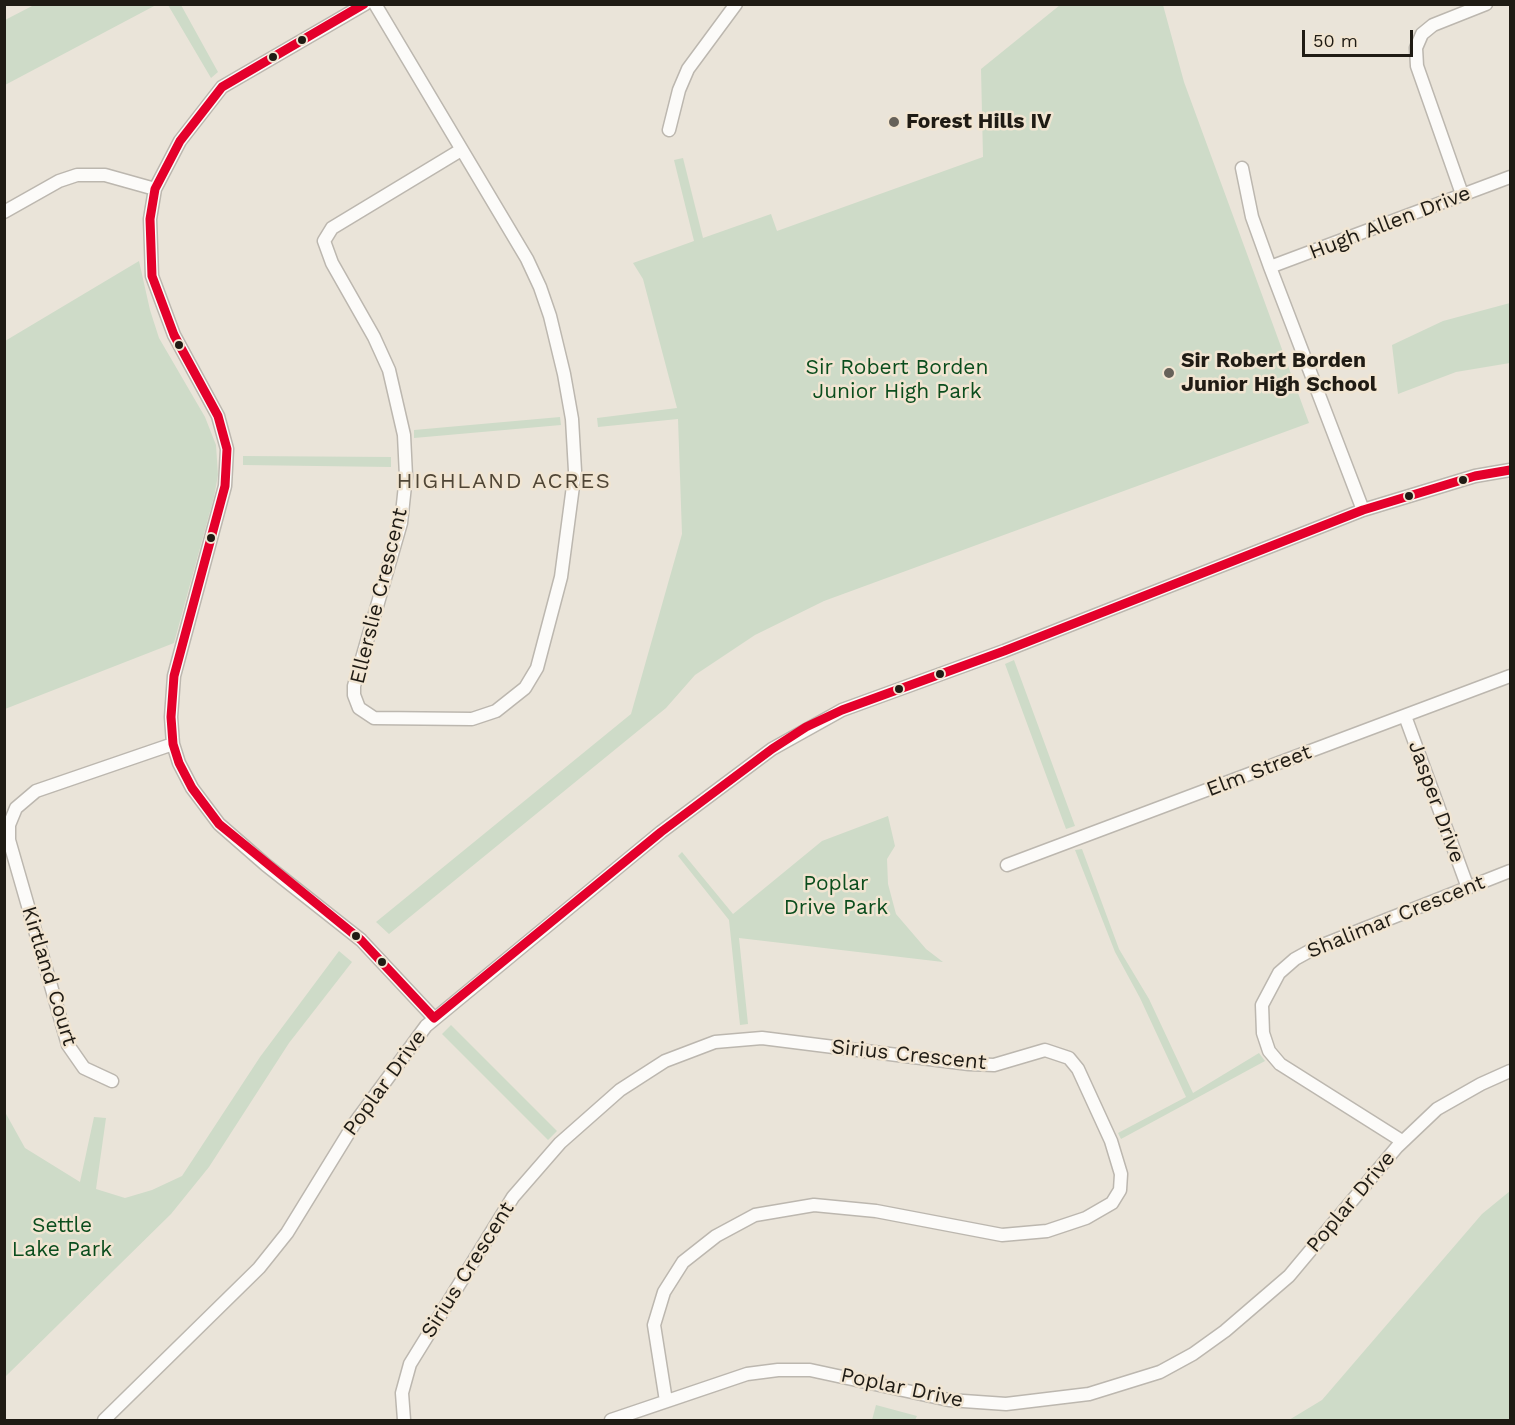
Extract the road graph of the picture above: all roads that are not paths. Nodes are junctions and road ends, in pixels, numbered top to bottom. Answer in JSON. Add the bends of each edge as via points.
{"nodes":[{"id":1,"x":365,"y":4,"type":"edge"},
{"id":2,"x":375,"y":4,"type":"edge"},
{"id":3,"x":736,"y":4,"type":"edge"},
{"id":4,"x":1486,"y":4,"type":"edge"},
{"id":5,"x":669,"y":130,"type":"dead end"},
{"id":6,"x":461,"y":150,"type":"junction"},
{"id":7,"x":1242,"y":168,"type":"dead end"},
{"id":8,"x":1510,"y":177,"type":"edge"},
{"id":9,"x":155,"y":189,"type":"junction"},
{"id":10,"x":1462,"y":195,"type":"junction"},
{"id":11,"x":4,"y":212,"type":"edge"},
{"id":12,"x":1270,"y":267,"type":"junction"},
{"id":13,"x":1510,"y":470,"type":"edge"},
{"id":14,"x":1363,"y":510,"type":"junction"},
{"id":15,"x":1510,"y":676,"type":"edge"},
{"id":16,"x":1405,"y":716,"type":"junction"},
{"id":17,"x":173,"y":744,"type":"junction"},
{"id":18,"x":1007,"y":865,"type":"dead end"},
{"id":19,"x":1510,"y":872,"type":"edge"},
{"id":20,"x":1468,"y":888,"type":"junction"},
{"id":21,"x":434,"y":1018,"type":"junction"},
{"id":22,"x":1510,"y":1071,"type":"edge"},
{"id":23,"x":112,"y":1081,"type":"dead end"},
{"id":24,"x":1402,"y":1141,"type":"junction"},
{"id":25,"x":666,"y":1401,"type":"junction"},
{"id":26,"x":104,"y":1420,"type":"edge"},
{"id":27,"x":404,"y":1420,"type":"edge"},
{"id":28,"x":611,"y":1420,"type":"edge"}],
"edges":[{"from":1,"to":9,"type":"street","via":[[222,87],[180,141]]},
{"from":2,"to":6,"type":"street","name":"Ellerslie Crescent"},
{"from":3,"to":5,"type":"street","via":[[688,69]]},
{"from":4,"to":10,"type":"street","via":[[1430,27],[1419,38],[1416,48],[1417,66]]},
{"from":6,"to":6,"type":"street","name":"Ellerslie Crescent","via":[[527,259],[558,346],[574,440],[574,492],[568,540],[537,668],[517,696],[496,711],[466,719],[374,718],[359,708],[354,686],[401,524],[406,477],[404,435],[389,370],[324,241],[332,228]]},
{"from":7,"to":12,"type":"street","via":[[1252,216]]},
{"from":8,"to":10,"type":"street","name":"Hugh Allen Drive"},
{"from":9,"to":11,"type":"street","via":[[105,175],[77,175]]},
{"from":9,"to":17,"type":"street","via":[[150,219],[152,276],[174,335],[218,416],[227,449],[220,507],[174,676]]},
{"from":10,"to":12,"type":"street","name":"Hugh Allen Drive"},
{"from":12,"to":14,"type":"street"},
{"from":13,"to":14,"type":"street","name":"Poplar Drive","via":[[1474,476]]},
{"from":14,"to":21,"type":"street","name":"Poplar Drive","via":[[842,710],[806,728],[661,832]]},
{"from":15,"to":16,"type":"street","name":"Elm Street"},
{"from":16,"to":18,"type":"street","name":"Elm Street"},
{"from":16,"to":20,"type":"street","name":"Jasper Drive"},
{"from":17,"to":21,"type":"street","via":[[192,788],[219,824],[266,866],[362,940]]},
{"from":17,"to":23,"type":"street","name":"Kirtland Court","via":[[36,791],[16,808],[9,825],[9,840],[68,1045],[84,1068]]},
{"from":19,"to":20,"type":"street","name":"Shalimar Crescent"},
{"from":20,"to":24,"type":"street","name":"Shalimar Crescent","via":[[1295,958],[1279,973],[1262,1005],[1263,1033],[1269,1051],[1280,1064]]},
{"from":21,"to":26,"type":"street","name":"Poplar Drive","via":[[366,1106],[287,1233],[260,1268]]},
{"from":22,"to":24,"type":"street","name":"Poplar Drive","via":[[1437,1109]]},
{"from":24,"to":25,"type":"street","name":"Poplar Drive","via":[[1289,1276],[1193,1354],[1160,1372],[1062,1400],[1006,1404],[949,1400],[810,1370],[778,1370],[747,1374]]},
{"from":25,"to":27,"type":"street","name":"Sirius Crescent","via":[[654,1325],[664,1292],[683,1262],[716,1236],[755,1215],[814,1205],[876,1211],[1002,1235],[1047,1231],[1086,1218],[1112,1203],[1120,1190],[1121,1174],[1111,1141],[1070,1058],[1044,1050],[994,1065],[969,1064],[753,1038],[715,1042],[665,1061],[620,1090],[577,1128],[513,1197],[410,1364],[402,1393]]},
{"from":25,"to":28,"type":"street","name":"Poplar Drive"}]}
